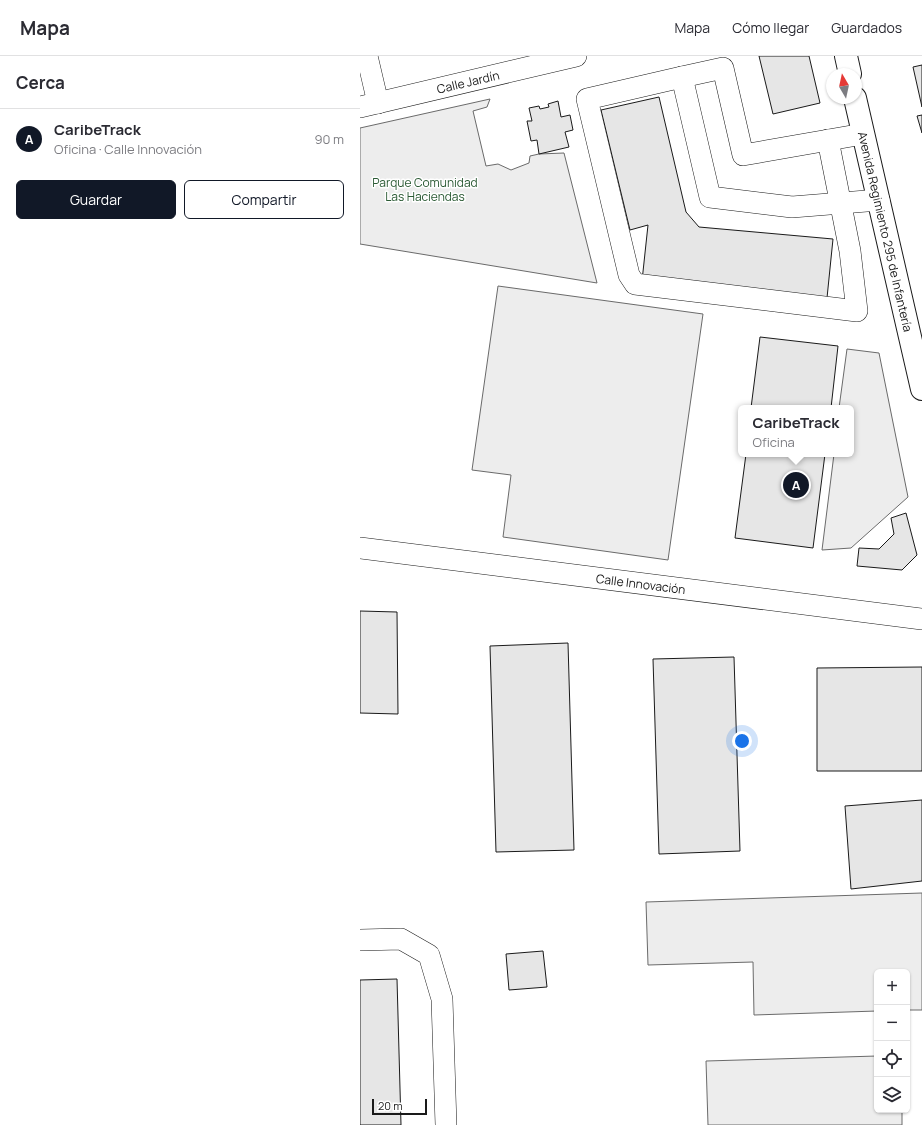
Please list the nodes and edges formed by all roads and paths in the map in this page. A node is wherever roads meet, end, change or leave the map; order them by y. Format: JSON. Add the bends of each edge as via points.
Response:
{"nodes":[{"id":1,"x":367,"y":56,"type":"edge"},
{"id":2,"x":576,"y":56,"type":"edge"},
{"id":3,"x":846,"y":56,"type":"edge"},
{"id":4,"x":548,"y":59,"type":"edge"},
{"id":5,"x":849,"y":68,"type":"edge"},
{"id":6,"x":682,"y":77,"type":"junction"},
{"id":7,"x":856,"y":104,"type":"edge"},
{"id":8,"x":369,"y":105,"type":"edge"},
{"id":9,"x":863,"y":134,"type":"junction"},
{"id":10,"x":828,"y":140,"type":"junction"},
{"id":11,"x":879,"y":200,"type":"junction"},
{"id":12,"x":841,"y":203,"type":"junction"},
{"id":13,"x":922,"y":389,"type":"edge"},
{"id":14,"x":360,"y":548,"type":"edge"},
{"id":15,"x":922,"y":619,"type":"edge"},
{"id":16,"x":360,"y":940,"type":"edge"},
{"id":17,"x":446,"y":1125,"type":"edge"}],
"edges":[{"from":1,"to":8,"type":"street"},
{"from":2,"to":4,"type":"street","name":"Calle Jardín"},
{"from":3,"to":5,"type":"main road"},
{"from":4,"to":8,"type":"street","name":"Calle Jardín"},
{"from":6,"to":10,"type":"street","via":[[723,68],[743,155]]},
{"from":6,"to":12,"type":"street","via":[[710,197],[792,207]]},
{"from":6,"to":12,"type":"street","via":[[587,99],[629,275],[635,284],[857,311]]},
{"from":7,"to":9,"type":"main road","name":"Avenida Regimiento 295 de Infantería"},
{"from":9,"to":10,"type":"street"},
{"from":9,"to":11,"type":"main road","name":"Avenida Regimiento 295 de Infantería"},
{"from":10,"to":12,"type":"street"},
{"from":11,"to":12,"type":"street"},
{"from":11,"to":13,"type":"main road","name":"Avenida Regimiento 295 de Infantería"},
{"from":14,"to":15,"type":"street","name":"Calle Innovación"},
{"from":16,"to":17,"type":"street","via":[[401,939],[429,955],[442,999]]}]}
